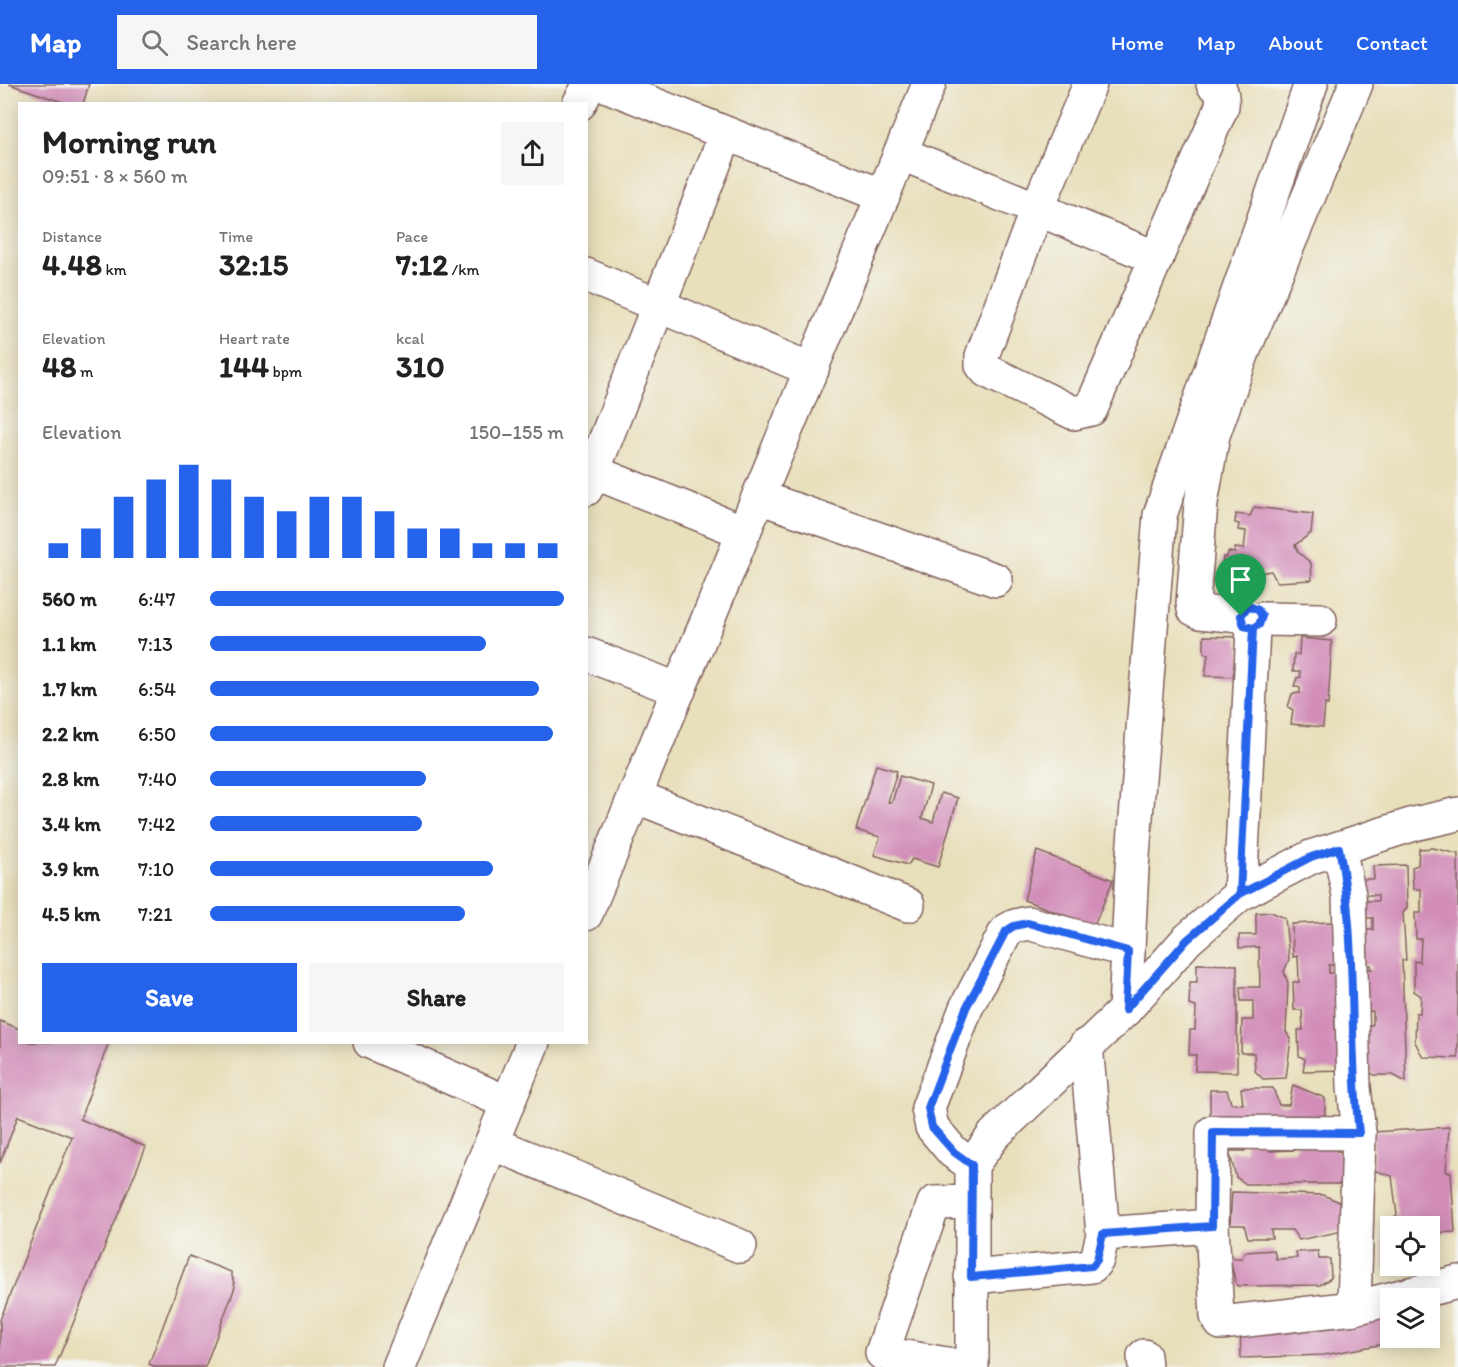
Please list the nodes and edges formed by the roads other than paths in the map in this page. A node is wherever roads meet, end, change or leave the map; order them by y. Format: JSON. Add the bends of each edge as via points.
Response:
{"nodes":[{"id":1,"x":590,"y":84,"type":"edge"},
{"id":2,"x":603,"y":84,"type":"edge"},
{"id":3,"x":929,"y":84,"type":"edge"},
{"id":4,"x":1090,"y":84,"type":"edge"},
{"id":5,"x":1213,"y":84,"type":"edge"},
{"id":6,"x":1311,"y":84,"type":"edge"},
{"id":7,"x":1356,"y":84,"type":"edge"},
{"id":8,"x":580,"y":102,"type":"edge"},
{"id":9,"x":726,"y":134,"type":"junction"},
{"id":10,"x":900,"y":153,"type":"junction"},
{"id":11,"x":883,"y":196,"type":"junction"},
{"id":12,"x":1037,"y":209,"type":"junction"},
{"id":13,"x":1156,"y":258,"type":"junction"},
{"id":14,"x":588,"y":276,"type":"edge"},
{"id":15,"x":657,"y":307,"type":"junction"},
{"id":16,"x":812,"y":370,"type":"junction"},
{"id":17,"x":589,"y":476,"type":"edge"},
{"id":18,"x":759,"y":496,"type":"junction"},
{"id":19,"x":744,"y":532,"type":"junction"},
{"id":20,"x":996,"y":580,"type":"dead end"},
{"id":21,"x":1320,"y":620,"type":"dead end"},
{"id":22,"x":1252,"y":621,"type":"junction"},
{"id":23,"x":588,"y":655,"type":"edge"},
{"id":24,"x":679,"y":690,"type":"junction"},
{"id":25,"x":635,"y":796,"type":"junction"},
{"id":26,"x":1458,"y":814,"type":"edge"},
{"id":27,"x":599,"y":846,"type":"edge"},
{"id":28,"x":1339,"y":848,"type":"junction"},
{"id":29,"x":1240,"y":894,"type":"junction"},
{"id":30,"x":588,"y":904,"type":"edge"},
{"id":31,"x":908,"y":905,"type":"dead end"},
{"id":32,"x":1128,"y":951,"type":"junction"},
{"id":33,"x":1125,"y":1010,"type":"junction"},
{"id":34,"x":375,"y":1044,"type":"edge"},
{"id":35,"x":532,"y":1044,"type":"edge"},
{"id":36,"x":1086,"y":1045,"type":"junction"},
{"id":37,"x":508,"y":1103,"type":"junction"},
{"id":38,"x":1359,"y":1133,"type":"junction"},
{"id":39,"x":492,"y":1143,"type":"junction"},
{"id":40,"x":972,"y":1165,"type":"junction"},
{"id":41,"x":972,"y":1202,"type":"junction"},
{"id":42,"x":1212,"y":1226,"type":"junction"},
{"id":43,"x":1103,"y":1234,"type":"junction"},
{"id":44,"x":740,"y":1245,"type":"dead end"},
{"id":45,"x":971,"y":1277,"type":"junction"},
{"id":46,"x":1458,"y":1282,"type":"edge"},
{"id":47,"x":1354,"y":1308,"type":"junction"},
{"id":48,"x":399,"y":1367,"type":"edge"},
{"id":49,"x":964,"y":1367,"type":"edge"},
{"id":50,"x":972,"y":1367,"type":"edge"}],
"edges":[{"from":1,"to":8,"type":"street"},
{"from":2,"to":9,"type":"street"},
{"from":3,"to":10,"type":"street"},
{"from":4,"to":12,"type":"street"},
{"from":5,"to":13,"type":"street","via":[[1223,95],[1222,106]]},
{"from":6,"to":32,"type":"street","via":[[1160,515]]},
{"from":7,"to":22,"type":"street","via":[[1243,352],[1213,435],[1201,503],[1194,609]]},
{"from":9,"to":11,"type":"street"},
{"from":9,"to":15,"type":"street"},
{"from":10,"to":11,"type":"street"},
{"from":10,"to":12,"type":"street"},
{"from":11,"to":16,"type":"street"},
{"from":12,"to":13,"type":"street"},
{"from":12,"to":13,"type":"street","via":[[982,365],[987,371],[1074,413],[1091,409]]},
{"from":14,"to":15,"type":"street"},
{"from":15,"to":16,"type":"street"},
{"from":15,"to":17,"type":"street"},
{"from":16,"to":18,"type":"street"},
{"from":17,"to":19,"type":"street"},
{"from":18,"to":19,"type":"street"},
{"from":18,"to":20,"type":"street"},
{"from":19,"to":24,"type":"street"},
{"from":21,"to":22,"type":"street"},
{"from":22,"to":29,"type":"street"},
{"from":23,"to":24,"type":"street"},
{"from":24,"to":25,"type":"street"},
{"from":25,"to":27,"type":"street"},
{"from":25,"to":31,"type":"street"},
{"from":26,"to":28,"type":"street"},
{"from":27,"to":30,"type":"street"},
{"from":28,"to":29,"type":"street","via":[[1311,857]]},
{"from":28,"to":38,"type":"street","via":[[1349,895],[1354,1087]]},
{"from":29,"to":33,"type":"street","via":[[1187,940]]},
{"from":32,"to":33,"type":"street"},
{"from":32,"to":40,"type":"street","via":[[1028,923],[1006,931],[966,1008],[928,1108],[932,1127]]},
{"from":33,"to":36,"type":"street"},
{"from":34,"to":37,"type":"street"},
{"from":35,"to":37,"type":"street"},
{"from":36,"to":40,"type":"street","via":[[994,1135]]},
{"from":36,"to":43,"type":"street"},
{"from":37,"to":39,"type":"street"},
{"from":38,"to":42,"type":"street","via":[[1213,1132]]},
{"from":38,"to":47,"type":"street"},
{"from":39,"to":44,"type":"street"},
{"from":39,"to":48,"type":"street"},
{"from":40,"to":41,"type":"street"},
{"from":41,"to":45,"type":"street"},
{"from":41,"to":49,"type":"street","via":[[934,1203],[882,1353]]},
{"from":42,"to":43,"type":"street"},
{"from":42,"to":47,"type":"street","via":[[1217,1316],[1221,1323]]},
{"from":43,"to":45,"type":"street","via":[[1092,1266]]},
{"from":45,"to":50,"type":"street"},
{"from":46,"to":47,"type":"street"}]}
